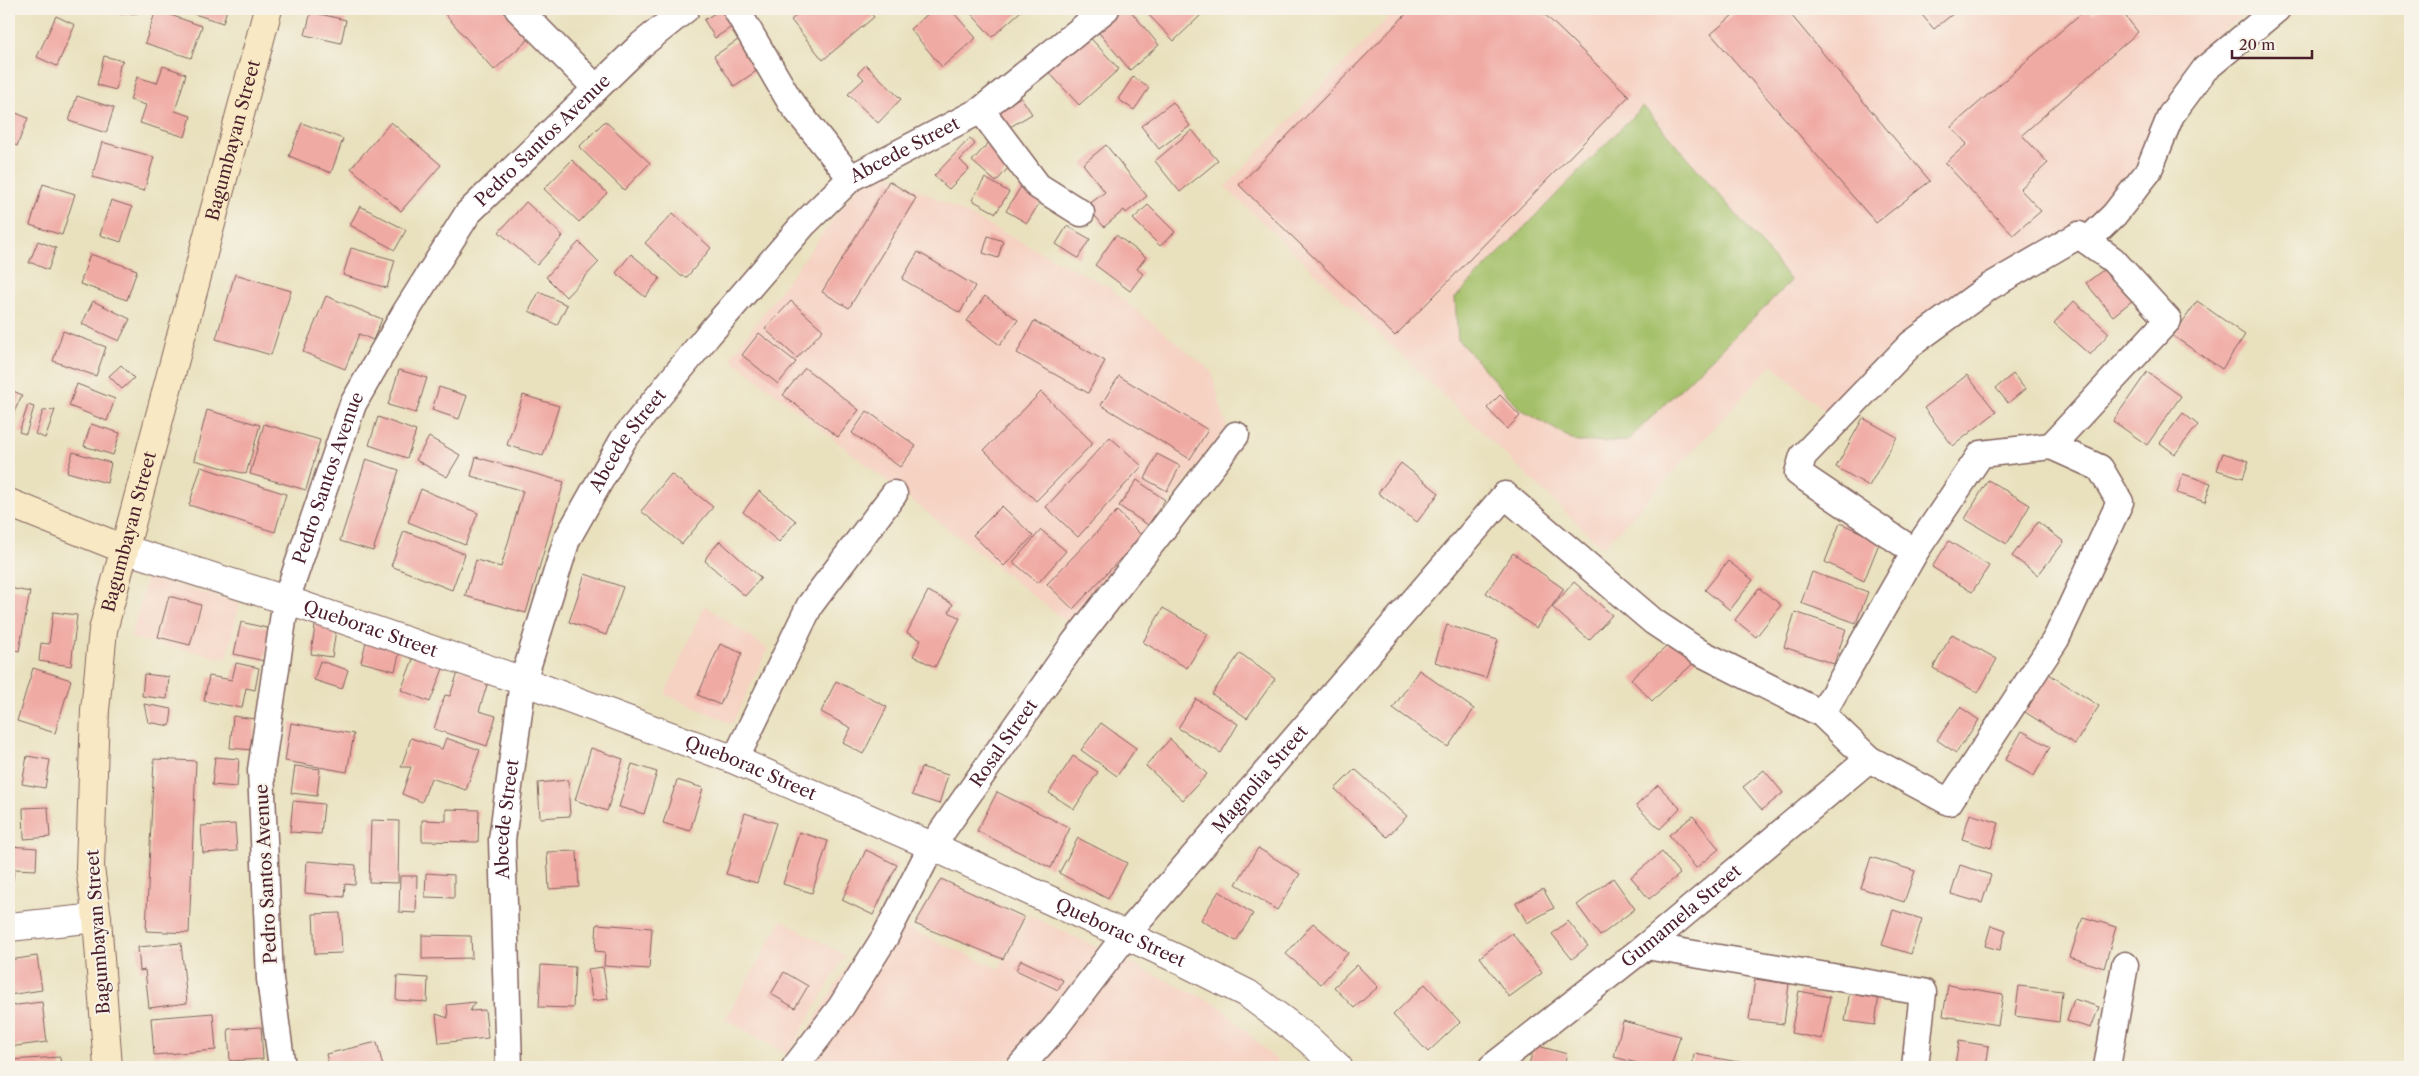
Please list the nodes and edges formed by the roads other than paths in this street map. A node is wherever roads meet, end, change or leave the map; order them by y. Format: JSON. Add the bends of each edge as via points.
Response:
{"nodes":[{"id":1,"x":268,"y":9,"type":"edge"},
{"id":2,"x":518,"y":9,"type":"edge"},
{"id":3,"x":686,"y":9,"type":"edge"},
{"id":4,"x":736,"y":9,"type":"edge"},
{"id":5,"x":1106,"y":9,"type":"edge"},
{"id":6,"x":2277,"y":9,"type":"edge"},
{"id":7,"x":596,"y":88,"type":"junction"},
{"id":8,"x":982,"y":110,"type":"junction"},
{"id":9,"x":851,"y":178,"type":"junction"},
{"id":10,"x":1081,"y":213,"type":"dead end"},
{"id":11,"x":2087,"y":241,"type":"junction"},
{"id":12,"x":1236,"y":435,"type":"dead end"},
{"id":13,"x":2051,"y":446,"type":"junction"},
{"id":14,"x":894,"y":494,"type":"dead end"},
{"id":15,"x":9,"y":503,"type":"edge"},
{"id":16,"x":124,"y":549,"type":"junction"},
{"id":17,"x":1915,"y":552,"type":"junction"},
{"id":18,"x":286,"y":600,"type":"junction"},
{"id":19,"x":523,"y":681,"type":"junction"},
{"id":20,"x":1822,"y":714,"type":"junction"},
{"id":21,"x":1869,"y":759,"type":"junction"},
{"id":22,"x":736,"y":760,"type":"junction"},
{"id":23,"x":932,"y":846,"type":"junction"},
{"id":24,"x":97,"y":918,"type":"junction"},
{"id":25,"x":9,"y":927,"type":"edge"},
{"id":26,"x":1126,"y":935,"type":"junction"},
{"id":27,"x":1646,"y":946,"type":"junction"},
{"id":28,"x":2125,"y":965,"type":"dead end"},
{"id":29,"x":108,"y":1067,"type":"edge"},
{"id":30,"x":282,"y":1067,"type":"edge"},
{"id":31,"x":509,"y":1067,"type":"edge"},
{"id":32,"x":795,"y":1067,"type":"edge"},
{"id":33,"x":1020,"y":1067,"type":"edge"},
{"id":34,"x":1338,"y":1067,"type":"edge"},
{"id":35,"x":1492,"y":1067,"type":"edge"},
{"id":36,"x":1915,"y":1067,"type":"edge"},
{"id":37,"x":2107,"y":1067,"type":"edge"}],
"edges":[{"from":1,"to":16,"type":"main road","name":"Bagumbayan Street"},
{"from":2,"to":7,"type":"street"},
{"from":3,"to":7,"type":"street","name":"Pedro Santos Avenue","via":[[641,45]]},
{"from":4,"to":9,"type":"street","via":[[791,103]]},
{"from":5,"to":8,"type":"street","name":"Abcede Street"},
{"from":6,"to":11,"type":"street","via":[[2205,69],[2171,115],[2148,172],[2114,215]]},
{"from":7,"to":18,"type":"street","name":"Pedro Santos Avenue","via":[[468,213],[405,313],[353,404]]},
{"from":8,"to":9,"type":"street","name":"Abcede Street"},
{"from":8,"to":10,"type":"street","via":[[1038,186]]},
{"from":9,"to":19,"type":"street","name":"Abcede Street","via":[[790,240],[623,440],[567,539]]},
{"from":11,"to":13,"type":"street","via":[[2113,260],[2168,320]]},
{"from":11,"to":17,"type":"street","via":[[2079,236],[2040,256],[1989,287],[1911,344],[1803,456],[1798,472]]},
{"from":12,"to":23,"type":"street","name":"Rosal Street","via":[[1074,643]]},
{"from":13,"to":17,"type":"street","via":[[1981,454]]},
{"from":13,"to":21,"type":"street","via":[[2100,468],[2120,502],[2056,639],[1949,802]]},
{"from":14,"to":22,"type":"street","via":[[810,605]]},
{"from":15,"to":16,"type":"main road"},
{"from":16,"to":18,"type":"street","name":"Queborac Street"},
{"from":16,"to":24,"type":"main road","name":"Bagumbayan Street","via":[[103,630],[94,710],[90,868]]},
{"from":17,"to":20,"type":"street"},
{"from":18,"to":19,"type":"street","name":"Queborac Street"},
{"from":18,"to":30,"type":"street","name":"Pedro Santos Avenue","via":[[261,770],[270,979]]},
{"from":19,"to":22,"type":"street","name":"Queborac Street"},
{"from":19,"to":31,"type":"street","name":"Abcede Street","via":[[502,840]]},
{"from":20,"to":21,"type":"street"},
{"from":20,"to":26,"type":"street","name":"Magnolia Street","via":[[1699,652],[1654,622],[1505,495]]},
{"from":21,"to":27,"type":"street","name":"Gumamela Street"},
{"from":22,"to":23,"type":"street","name":"Queborac Street"},
{"from":23,"to":26,"type":"street","name":"Queborac Street"},
{"from":23,"to":32,"type":"street","name":"Rosal Street","via":[[885,937],[841,1007]]},
{"from":24,"to":25,"type":"street"},
{"from":24,"to":29,"type":"main road","name":"Bagumbayan Street"},
{"from":26,"to":33,"type":"street","name":"Magnolia Street","via":[[1055,1028]]},
{"from":26,"to":34,"type":"street","name":"Queborac Street","via":[[1248,994],[1308,1039]]},
{"from":27,"to":35,"type":"street","name":"Gumamela Street"},
{"from":27,"to":36,"type":"street","via":[[1923,992]]},
{"from":28,"to":37,"type":"street"}]}
